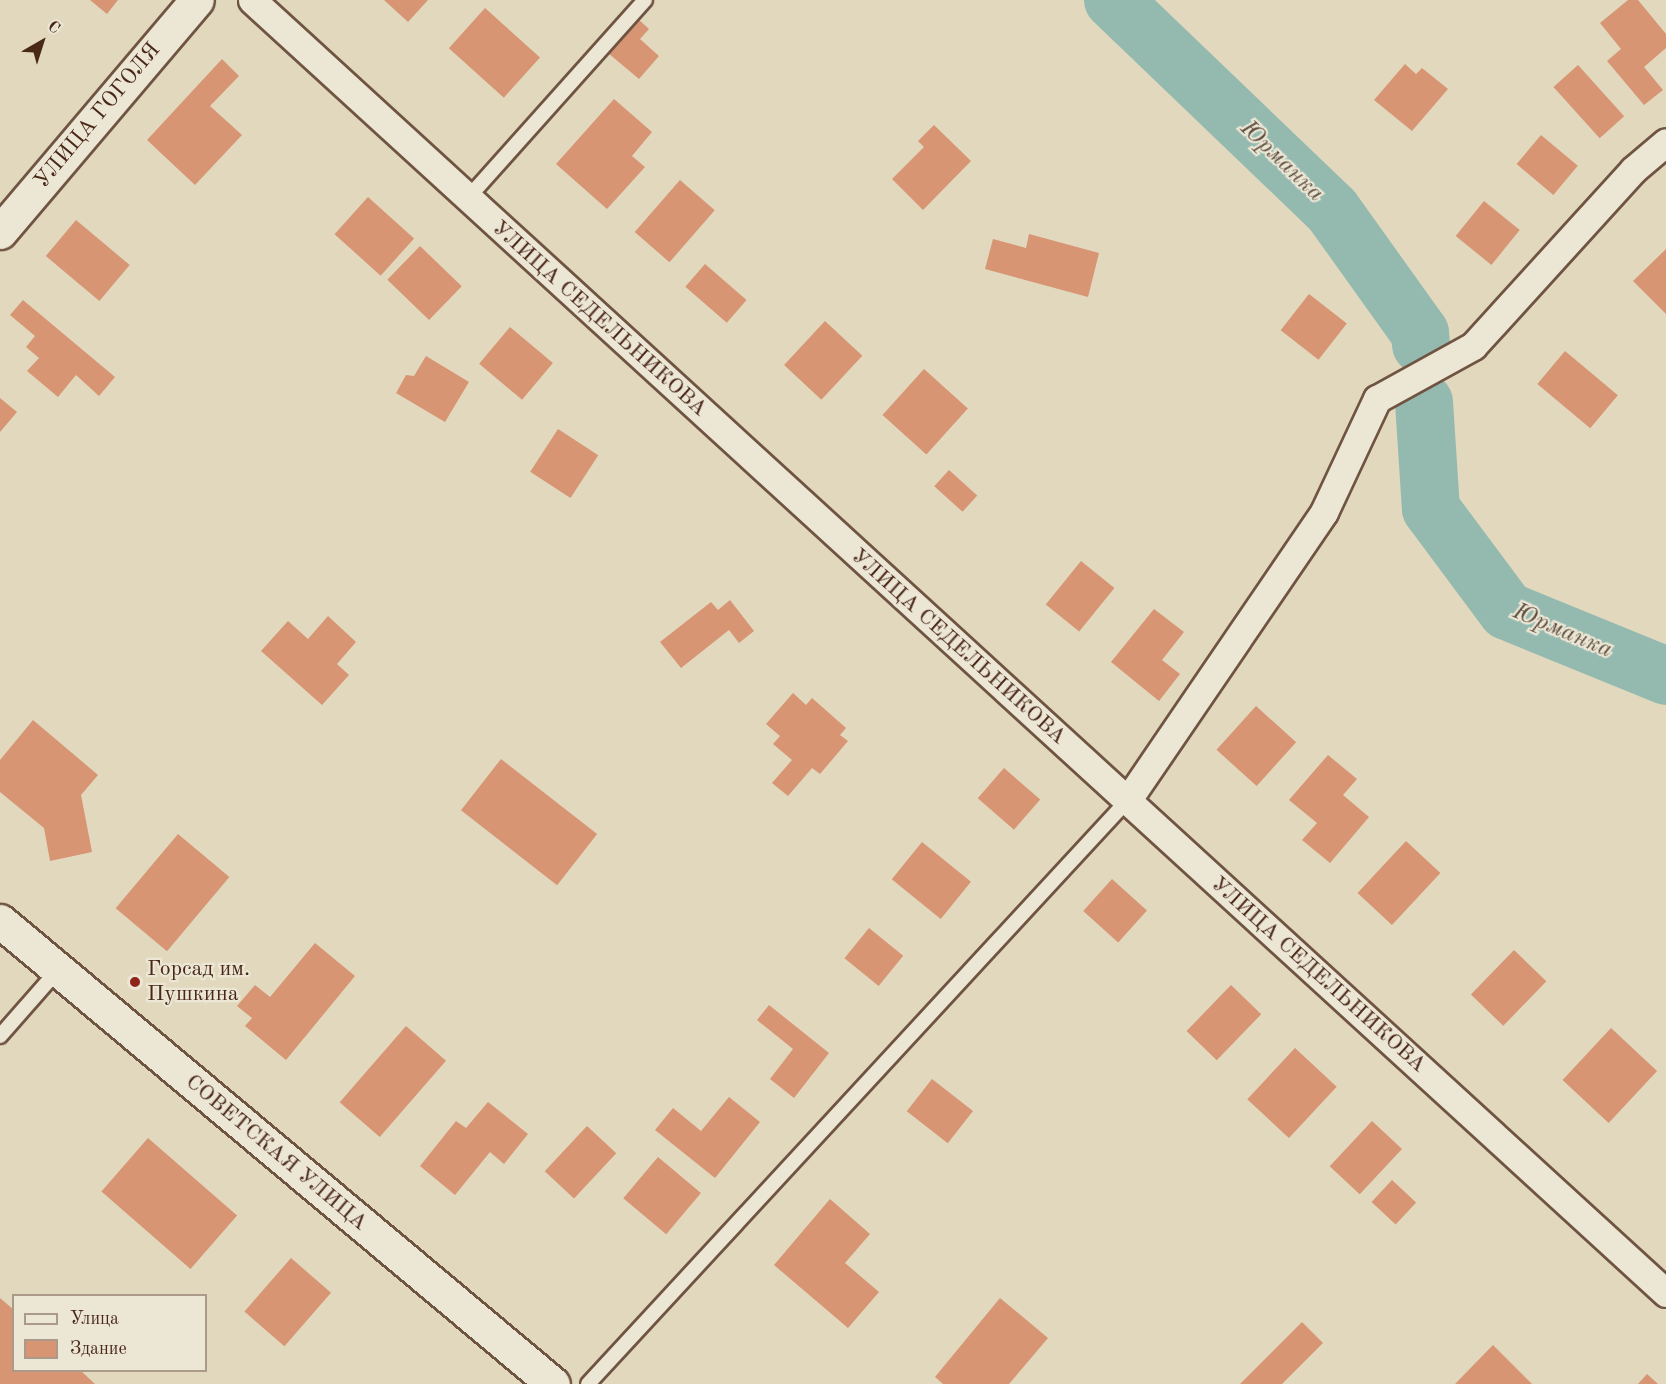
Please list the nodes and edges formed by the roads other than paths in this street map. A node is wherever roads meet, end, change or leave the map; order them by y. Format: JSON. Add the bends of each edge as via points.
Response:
{"nodes":[{"id":1,"x":196,"y":0,"type":"edge"},
{"id":2,"x":252,"y":0,"type":"edge"},
{"id":3,"x":645,"y":0,"type":"edge"},
{"id":4,"x":1666,"y":142,"type":"edge"},
{"id":5,"x":467,"y":199,"type":"junction"},
{"id":6,"x":0,"y":232,"type":"edge"},
{"id":7,"x":1127,"y":801,"type":"junction"},
{"id":8,"x":0,"y":921,"type":"edge"},
{"id":9,"x":58,"y":970,"type":"junction"},
{"id":10,"x":0,"y":1036,"type":"edge"},
{"id":11,"x":1666,"y":1293,"type":"edge"},
{"id":12,"x":553,"y":1384,"type":"edge"},
{"id":13,"x":588,"y":1384,"type":"edge"}],
"edges":[{"from":1,"to":6,"type":"main road","name":"УЛИЦА ГОГОЛЯ"},
{"from":2,"to":5,"type":"street","name":"УЛИЦА СЕДЕЛЬНИКОВА"},
{"from":3,"to":5,"type":"lane"},
{"from":4,"to":7,"type":"street","via":[[1633,170],[1473,346],[1377,399],[1324,512]]},
{"from":5,"to":7,"type":"street","name":"УЛИЦА СЕДЕЛЬНИКОВА"},
{"from":7,"to":11,"type":"street","name":"УЛИЦА СЕДЕЛЬНИКОВА"},
{"from":7,"to":13,"type":"lane"},
{"from":8,"to":9,"type":"main road","name":"СОВЕТСКАЯ УЛИЦА"},
{"from":9,"to":10,"type":"lane"},
{"from":9,"to":12,"type":"main road","name":"СОВЕТСКАЯ УЛИЦА"}]}
